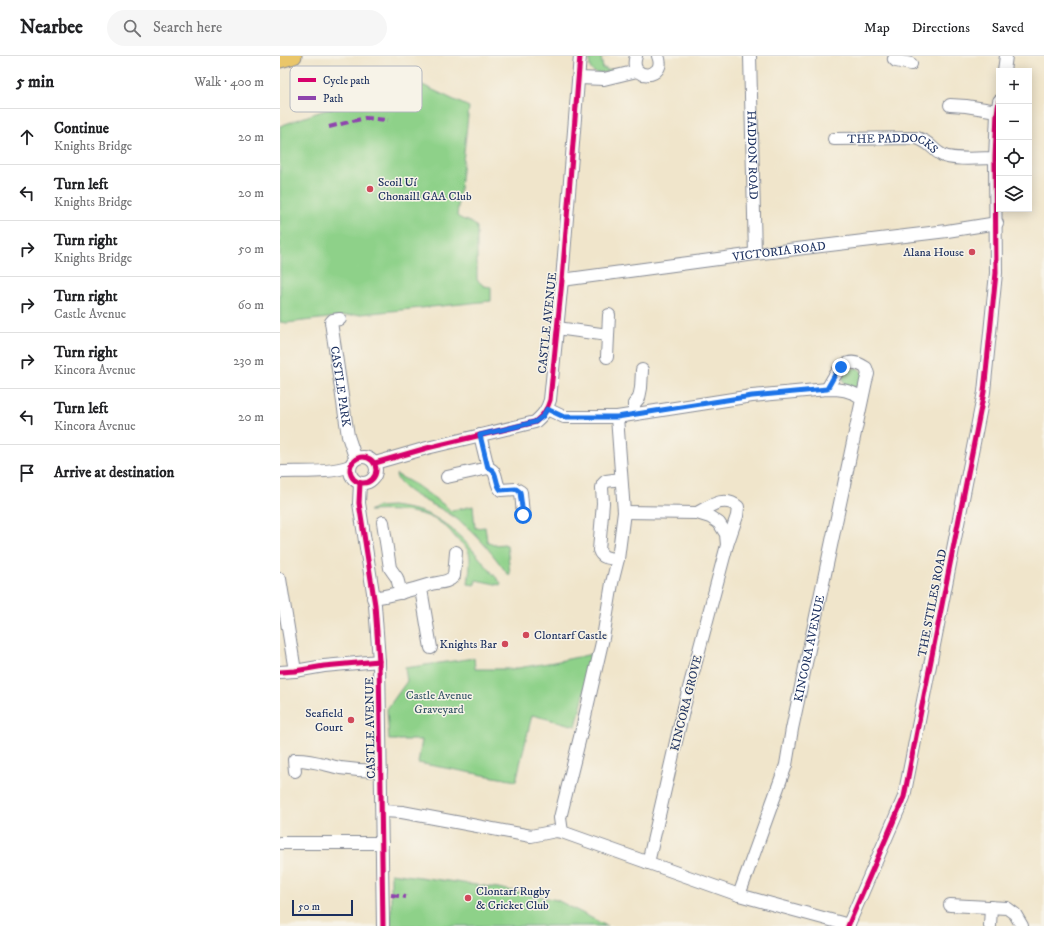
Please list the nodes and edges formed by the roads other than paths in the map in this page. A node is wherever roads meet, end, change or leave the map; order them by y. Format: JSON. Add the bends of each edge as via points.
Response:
{"nodes":[{"id":1,"x":294,"y":56,"type":"edge"},
{"id":2,"x":580,"y":56,"type":"edge"},
{"id":3,"x":636,"y":56,"type":"edge"},
{"id":4,"x":658,"y":56,"type":"edge"},
{"id":5,"x":750,"y":56,"type":"edge"},
{"id":6,"x":896,"y":56,"type":"edge"},
{"id":7,"x":1006,"y":56,"type":"edge"},
{"id":8,"x":280,"y":60,"type":"edge"},
{"id":9,"x":911,"y":64,"type":"dead end"},
{"id":10,"x":1004,"y":68,"type":"edge"},
{"id":11,"x":637,"y":71,"type":"junction"},
{"id":12,"x":579,"y":78,"type":"junction"},
{"id":13,"x":950,"y":105,"type":"dead end"},
{"id":14,"x":996,"y":106,"type":"edge"},
{"id":15,"x":834,"y":139,"type":"dead end"},
{"id":16,"x":996,"y":140,"type":"edge"},
{"id":17,"x":995,"y":158,"type":"junction"},
{"id":18,"x":997,"y":223,"type":"junction"},
{"id":19,"x":755,"y":254,"type":"junction"},
{"id":20,"x":562,"y":280,"type":"junction"},
{"id":21,"x":609,"y":315,"type":"dead end"},
{"id":22,"x":340,"y":319,"type":"dead end"},
{"id":23,"x":557,"y":328,"type":"junction"},
{"id":24,"x":608,"y":335,"type":"junction"},
{"id":25,"x":607,"y":357,"type":"dead end"},
{"id":26,"x":642,"y":370,"type":"dead end"},
{"id":27,"x":827,"y":389,"type":"junction"},
{"id":28,"x":862,"y":398,"type":"junction"},
{"id":29,"x":547,"y":409,"type":"junction"},
{"id":30,"x":634,"y":414,"type":"junction"},
{"id":31,"x":617,"y":417,"type":"junction"},
{"id":32,"x":480,"y":435,"type":"junction"},
{"id":33,"x":354,"y":462,"type":"junction"},
{"id":34,"x":375,"y":463,"type":"junction"},
{"id":35,"x":488,"y":468,"type":"junction"},
{"id":36,"x":280,"y":472,"type":"edge"},
{"id":37,"x":447,"y":477,"type":"dead end"},
{"id":38,"x":621,"y":479,"type":"junction"},
{"id":39,"x":360,"y":483,"type":"junction"},
{"id":40,"x":624,"y":512,"type":"junction"},
{"id":41,"x":697,"y":513,"type":"junction"},
{"id":42,"x":523,"y":515,"type":"dead end"},
{"id":43,"x":383,"y":522,"type":"dead end"},
{"id":44,"x":727,"y":544,"type":"junction"},
{"id":45,"x":456,"y":552,"type":"dead end"},
{"id":46,"x":618,"y":559,"type":"junction"},
{"id":47,"x":280,"y":579,"type":"edge"},
{"id":48,"x":420,"y":589,"type":"junction"},
{"id":49,"x":401,"y":593,"type":"junction"},
{"id":50,"x":373,"y":598,"type":"junction"},
{"id":51,"x":431,"y":648,"type":"dead end"},
{"id":52,"x":379,"y":661,"type":"junction"},
{"id":53,"x":295,"y":671,"type":"junction"},
{"id":54,"x":280,"y":672,"type":"edge"},
{"id":55,"x":295,"y":771,"type":"dead end"},
{"id":56,"x":381,"y":771,"type":"junction"},
{"id":57,"x":382,"y":811,"type":"junction"},
{"id":58,"x":562,"y":832,"type":"junction"},
{"id":59,"x":280,"y":843,"type":"edge"},
{"id":60,"x":382,"y":843,"type":"junction"},
{"id":61,"x":648,"y":862,"type":"junction"},
{"id":62,"x":739,"y":895,"type":"junction"},
{"id":63,"x":950,"y":905,"type":"dead end"},
{"id":64,"x":991,"y":907,"type":"junction"},
{"id":65,"x":849,"y":925,"type":"edge"},
{"id":66,"x":384,"y":926,"type":"edge"},
{"id":67,"x":990,"y":926,"type":"edge"},
{"id":68,"x":1022,"y":926,"type":"edge"}],
"edges":[{"from":1,"to":8,"type":"main road"},
{"from":2,"to":12,"type":"street","name":"CASTLE AVENUE"},
{"from":3,"to":11,"type":"street","via":[[634,61]]},
{"from":4,"to":11,"type":"street","via":[[660,63],[656,72],[646,75]]},
{"from":5,"to":19,"type":"street","name":"HADDON ROAD"},
{"from":6,"to":9,"type":"street","via":[[896,61]]},
{"from":7,"to":10,"type":"street"},
{"from":11,"to":12,"type":"street","via":[[604,80]]},
{"from":12,"to":20,"type":"street","name":"CASTLE AVENUE"},
{"from":13,"to":14,"type":"street"},
{"from":15,"to":17,"type":"street","name":"THE PADDOCKS","via":[[917,138],[926,141],[940,154],[948,157]]},
{"from":16,"to":17,"type":"street","name":"THE STILES ROAD"},
{"from":17,"to":18,"type":"street","name":"THE STILES ROAD"},
{"from":18,"to":19,"type":"street","name":"VICTORIA ROAD"},
{"from":18,"to":65,"type":"street","name":"THE STILES ROAD","via":[[996,273],[984,392],[904,797]]},
{"from":19,"to":20,"type":"street","name":"VICTORIA ROAD"},
{"from":20,"to":23,"type":"street","name":"CASTLE AVENUE"},
{"from":21,"to":24,"type":"street"},
{"from":22,"to":33,"type":"street","name":"CASTLE PARK","via":[[331,322]]},
{"from":23,"to":24,"type":"street"},
{"from":23,"to":29,"type":"street","name":"CASTLE AVENUE"},
{"from":24,"to":25,"type":"street"},
{"from":26,"to":30,"type":"street","via":[[641,388],[639,398],[634,404]]},
{"from":27,"to":28,"type":"street","via":[[849,390]]},
{"from":27,"to":28,"type":"street","name":"KINCORA AVENUE","via":[[841,367],[858,364],[866,368],[868,374]]},
{"from":27,"to":30,"type":"street","via":[[752,396]]},
{"from":28,"to":62,"type":"street","name":"KINCORA AVENUE","via":[[786,764]]},
{"from":29,"to":31,"type":"street","via":[[564,417]]},
{"from":29,"to":32,"type":"street","via":[[535,422]]},
{"from":30,"to":31,"type":"street"},
{"from":31,"to":38,"type":"street"},
{"from":32,"to":34,"type":"street"},
{"from":32,"to":35,"type":"street"},
{"from":33,"to":34,"type":"street","via":[[368,457]]},
{"from":33,"to":36,"type":"street","via":[[343,469]]},
{"from":33,"to":39,"type":"street","via":[[350,473]]},
{"from":34,"to":39,"type":"street","via":[[377,471],[373,479]]},
{"from":35,"to":37,"type":"street"},
{"from":35,"to":42,"type":"street","via":[[495,472],[501,490],[516,489],[520,492]]},
{"from":38,"to":40,"type":"street"},
{"from":38,"to":46,"type":"street","via":[[606,481],[603,484],[599,550],[603,557]]},
{"from":39,"to":50,"type":"street","name":"CASTLE AVENUE","via":[[359,503]]},
{"from":40,"to":41,"type":"street","name":"KINCORA GROVE"},
{"from":40,"to":46,"type":"street"},
{"from":41,"to":44,"type":"street","name":"KINCORA GROVE","via":[[719,523],[726,534]]},
{"from":41,"to":44,"type":"street","name":"KINCORA GROVE","via":[[724,501],[732,502],[738,507],[738,516]]},
{"from":43,"to":49,"type":"street","via":[[390,568],[398,578]]},
{"from":44,"to":61,"type":"street","name":"KINCORA GROVE","via":[[684,707]]},
{"from":45,"to":48,"type":"street","via":[[452,579]]},
{"from":46,"to":58,"type":"street","via":[[603,638],[560,818]]},
{"from":47,"to":53,"type":"street"},
{"from":48,"to":49,"type":"street"},
{"from":48,"to":51,"type":"street"},
{"from":49,"to":50,"type":"street"},
{"from":50,"to":52,"type":"street","name":"CASTLE AVENUE"},
{"from":52,"to":53,"type":"street"},
{"from":52,"to":56,"type":"street","name":"CASTLE AVENUE"},
{"from":53,"to":54,"type":"street"},
{"from":55,"to":56,"type":"street","via":[[294,760],[369,772]]},
{"from":56,"to":57,"type":"street","name":"CASTLE AVENUE"},
{"from":57,"to":58,"type":"street","via":[[402,812],[531,836]]},
{"from":57,"to":60,"type":"street","name":"CASTLE AVENUE"},
{"from":58,"to":61,"type":"street"},
{"from":59,"to":60,"type":"street"},
{"from":60,"to":66,"type":"street","name":"CASTLE AVENUE"},
{"from":61,"to":62,"type":"street"},
{"from":62,"to":65,"type":"street"},
{"from":63,"to":64,"type":"street"},
{"from":64,"to":67,"type":"street"},
{"from":64,"to":68,"type":"street","via":[[1007,908],[1015,914]]}]}
